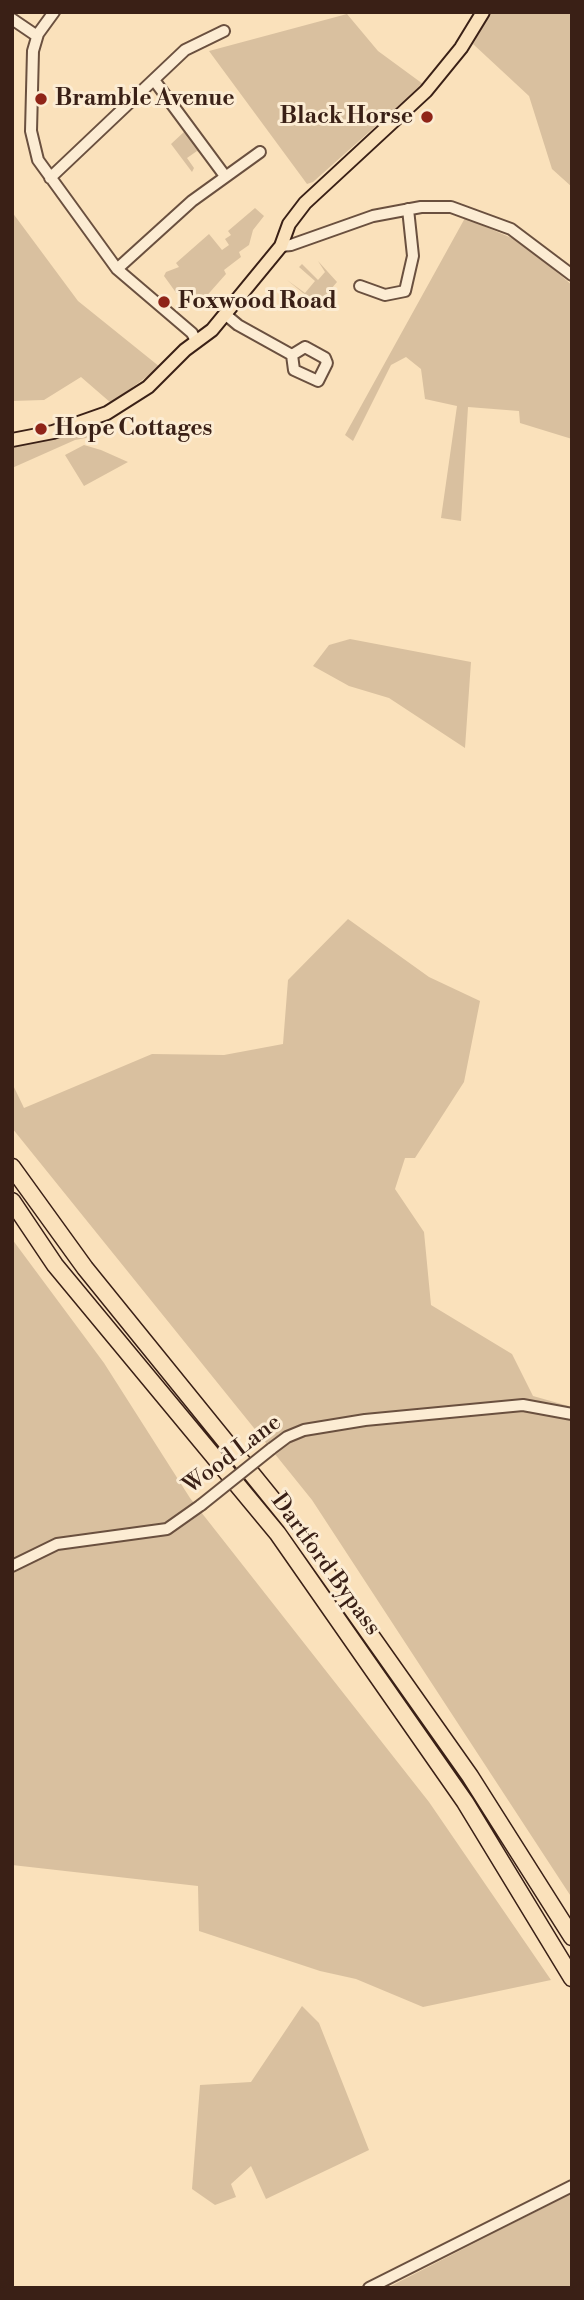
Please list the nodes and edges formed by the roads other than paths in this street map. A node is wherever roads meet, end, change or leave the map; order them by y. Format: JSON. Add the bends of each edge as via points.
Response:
{"nodes":[{"id":1,"x":54,"y":12,"type":"edge"},
{"id":2,"x":483,"y":12,"type":"edge"},
{"id":3,"x":12,"y":19,"type":"edge"},
{"id":4,"x":224,"y":31,"type":"dead end"},
{"id":5,"x":37,"y":36,"type":"junction"},
{"id":6,"x":154,"y":80,"type":"junction"},
{"id":7,"x":260,"y":152,"type":"dead end"},
{"id":8,"x":225,"y":176,"type":"junction"},
{"id":9,"x":50,"y":178,"type":"junction"},
{"id":10,"x":408,"y":209,"type":"junction"},
{"id":11,"x":281,"y":246,"type":"junction"},
{"id":12,"x":117,"y":269,"type":"junction"},
{"id":13,"x":572,"y":275,"type":"edge"},
{"id":14,"x":360,"y":286,"type":"dead end"},
{"id":15,"x":226,"y":315,"type":"junction"},
{"id":16,"x":196,"y":341,"type":"junction"},
{"id":17,"x":292,"y":355,"type":"dead end"},
{"id":18,"x":12,"y":440,"type":"edge"},
{"id":19,"x":12,"y":1152,"type":"edge"},
{"id":20,"x":12,"y":1167,"type":"edge"},
{"id":21,"x":25,"y":1186,"type":"junction"},
{"id":22,"x":12,"y":1201,"type":"edge"},
{"id":23,"x":12,"y":1212,"type":"edge"},
{"id":24,"x":55,"y":1265,"type":"junction"},
{"id":25,"x":572,"y":1414,"type":"edge"},
{"id":26,"x":12,"y":1566,"type":"edge"},
{"id":27,"x":572,"y":1937,"type":"edge"},
{"id":28,"x":572,"y":1978,"type":"edge"},
{"id":29,"x":572,"y":2186,"type":"edge"},
{"id":30,"x":369,"y":2288,"type":"edge"}],
"edges":[{"from":1,"to":5,"type":"street"},
{"from":2,"to":11,"type":"main road","via":[[461,48],[414,103],[313,194],[289,224]]},
{"from":3,"to":5,"type":"street"},
{"from":4,"to":6,"type":"street","via":[[185,50]]},
{"from":5,"to":9,"type":"street","via":[[31,131],[34,151]]},
{"from":6,"to":8,"type":"street"},
{"from":6,"to":9,"type":"street"},
{"from":7,"to":8,"type":"street"},
{"from":8,"to":12,"type":"street"},
{"from":9,"to":12,"type":"street"},
{"from":10,"to":11,"type":"street","via":[[360,219]]},
{"from":10,"to":13,"type":"street","via":[[451,206],[486,218],[534,244]]},
{"from":10,"to":14,"type":"street","via":[[414,251],[405,291],[387,295]]},
{"from":11,"to":15,"type":"main road"},
{"from":12,"to":16,"type":"street"},
{"from":15,"to":16,"type":"main road"},
{"from":15,"to":17,"type":"street"},
{"from":16,"to":18,"type":"main road","via":[[148,387],[107,413],[54,432]]},
{"from":19,"to":21,"type":"highway"},
{"from":20,"to":21,"type":"highway","name":"Dartford Bypass"},
{"from":21,"to":27,"type":"highway","name":"Dartford Bypass","via":[[85,1268],[290,1521],[470,1776]]},
{"from":22,"to":24,"type":"highway","name":"Dartford Bypass"},
{"from":23,"to":24,"type":"highway"},
{"from":24,"to":28,"type":"highway","name":"Dartford Bypass","via":[[278,1534],[466,1802]]},
{"from":25,"to":26,"type":"street","name":"Wood Lane","bridge":true,"via":[[523,1405],[309,1428],[290,1435],[170,1528],[57,1544]]},
{"from":29,"to":30,"type":"street"}]}
